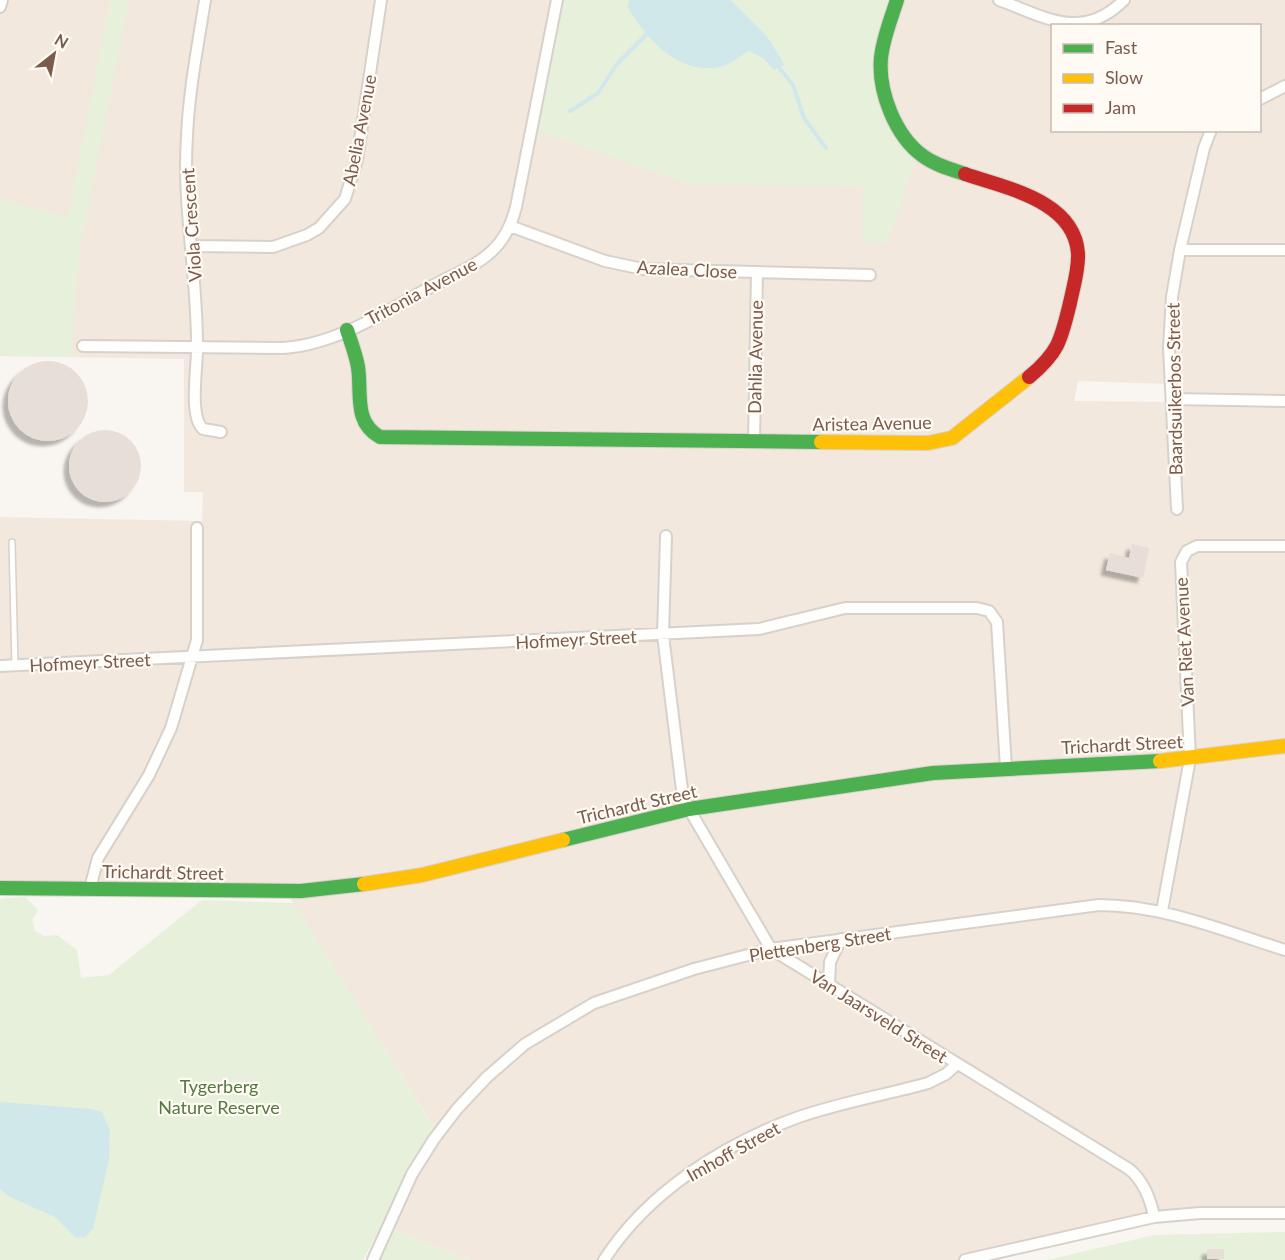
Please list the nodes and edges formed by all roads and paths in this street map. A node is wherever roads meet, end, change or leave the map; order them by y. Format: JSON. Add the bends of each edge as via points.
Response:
{"nodes":[{"id":1,"x":2,"y":0,"type":"edge"},
{"id":2,"x":205,"y":0,"type":"edge"},
{"id":3,"x":381,"y":0,"type":"edge"},
{"id":4,"x":557,"y":0,"type":"edge"},
{"id":5,"x":897,"y":0,"type":"edge"},
{"id":6,"x":999,"y":0,"type":"edge"},
{"id":7,"x":1124,"y":0,"type":"edge"},
{"id":8,"x":0,"y":7,"type":"edge"},
{"id":9,"x":1075,"y":24,"type":"edge"},
{"id":10,"x":1084,"y":24,"type":"edge"},
{"id":11,"x":1285,"y":86,"type":"edge"},
{"id":12,"x":1261,"y":98,"type":"edge"},
{"id":13,"x":1210,"y":132,"type":"edge"},
{"id":14,"x":510,"y":226,"type":"junction"},
{"id":15,"x":193,"y":246,"type":"junction"},
{"id":16,"x":1179,"y":250,"type":"junction"},
{"id":17,"x":1285,"y":250,"type":"edge"},
{"id":18,"x":756,"y":272,"type":"junction"},
{"id":19,"x":870,"y":275,"type":"dead end"},
{"id":20,"x":347,"y":330,"type":"junction"},
{"id":21,"x":83,"y":346,"type":"dead end"},
{"id":22,"x":197,"y":347,"type":"junction"},
{"id":23,"x":1172,"y":399,"type":"junction"},
{"id":24,"x":1285,"y":401,"type":"edge"},
{"id":25,"x":221,"y":432,"type":"dead end"},
{"id":26,"x":754,"y":441,"type":"junction"},
{"id":27,"x":1177,"y":509,"type":"dead end"},
{"id":28,"x":197,"y":528,"type":"dead end"},
{"id":29,"x":666,"y":536,"type":"dead end"},
{"id":30,"x":12,"y":542,"type":"dead end"},
{"id":31,"x":1285,"y":546,"type":"edge"},
{"id":32,"x":663,"y":634,"type":"junction"},
{"id":33,"x":193,"y":657,"type":"junction"},
{"id":34,"x":0,"y":666,"type":"edge"},
{"id":35,"x":15,"y":666,"type":"junction"},
{"id":36,"x":1285,"y":746,"type":"edge"},
{"id":37,"x":1190,"y":759,"type":"junction"},
{"id":38,"x":1006,"y":768,"type":"junction"},
{"id":39,"x":689,"y":809,"type":"junction"},
{"id":40,"x":0,"y":888,"type":"edge"},
{"id":41,"x":90,"y":888,"type":"junction"},
{"id":42,"x":1162,"y":911,"type":"junction"},
{"id":43,"x":841,"y":939,"type":"junction"},
{"id":44,"x":771,"y":949,"type":"junction"},
{"id":45,"x":1285,"y":950,"type":"edge"},
{"id":46,"x":829,"y":984,"type":"junction"},
{"id":47,"x":957,"y":1064,"type":"junction"},
{"id":48,"x":1285,"y":1213,"type":"edge"},
{"id":49,"x":1154,"y":1217,"type":"junction"},
{"id":50,"x":373,"y":1260,"type":"edge"},
{"id":51,"x":604,"y":1260,"type":"edge"},
{"id":52,"x":965,"y":1260,"type":"edge"}],
"edges":[{"from":1,"to":8,"type":"street"},
{"from":2,"to":15,"type":"street","name":"Viola Crescent","via":[[187,135]]},
{"from":3,"to":15,"type":"street","name":"Abelia Avenue","via":[[357,160],[345,199],[319,228],[273,247]]},
{"from":4,"to":14,"type":"street","name":"Tritonia Avenue"},
{"from":5,"to":26,"type":"street","name":"Aristea Avenue","via":[[881,57],[880,84],[901,132],[912,147],[959,174],[1042,202],[1059,212],[1072,231],[1079,252],[1060,343],[1047,362],[952,438],[928,443]]},
{"from":6,"to":9,"type":"street"},
{"from":7,"to":10,"type":"street"},
{"from":11,"to":12,"type":"street"},
{"from":13,"to":16,"type":"street","name":"Baardsuikerbos Street"},
{"from":14,"to":18,"type":"street","name":"Azalea Close","via":[[605,261],[643,269]]},
{"from":14,"to":20,"type":"street","name":"Tritonia Avenue","via":[[494,249],[478,262]]},
{"from":15,"to":22,"type":"street","name":"Viola Crescent"},
{"from":16,"to":17,"type":"street"},
{"from":16,"to":23,"type":"street","name":"Baardsuikerbos Street","via":[[1170,322]]},
{"from":18,"to":19,"type":"street","name":"Azalea Close"},
{"from":18,"to":26,"type":"street","name":"Dahlia Avenue"},
{"from":20,"to":22,"type":"street","name":"Tritonia Avenue","via":[[290,347]]},
{"from":20,"to":26,"type":"street","name":"Aristea Avenue","via":[[358,369],[361,418],[366,428],[380,436]]},
{"from":21,"to":22,"type":"street","name":"Tritonia Avenue"},
{"from":22,"to":25,"type":"street","name":"Viola Crescent","via":[[196,422],[207,432]]},
{"from":23,"to":24,"type":"street"},
{"from":23,"to":27,"type":"street","name":"Baardsuikerbos Street"},
{"from":28,"to":33,"type":"street","via":[[197,640]]},
{"from":29,"to":32,"type":"street","name":"Van Jaarsveld Street"},
{"from":30,"to":35,"type":"lane"},
{"from":31,"to":37,"type":"street","name":"Van Riet Avenue","via":[[1203,545],[1187,551],[1180,568]]},
{"from":32,"to":33,"type":"street","name":"Hofmeyr Street"},
{"from":32,"to":38,"type":"street","name":"Hofmeyr Street","via":[[759,629],[845,608],[989,611],[997,622]]},
{"from":32,"to":39,"type":"street","name":"Van Jaarsveld Street","via":[[678,774]]},
{"from":33,"to":35,"type":"street","name":"Hofmeyr Street"},
{"from":33,"to":41,"type":"street","via":[[171,728],[149,775],[98,858]]},
{"from":34,"to":35,"type":"street","name":"Hofmeyr Street"},
{"from":36,"to":37,"type":"street","name":"Trichardt Street"},
{"from":37,"to":38,"type":"street","name":"Trichardt Street"},
{"from":37,"to":42,"type":"street","name":"Van Riet Avenue"},
{"from":38,"to":39,"type":"street","name":"Trichardt Street","via":[[933,773]]},
{"from":39,"to":41,"type":"street","name":"Trichardt Street","via":[[422,875],[353,886],[301,891]]},
{"from":39,"to":44,"type":"street","name":"Van Jaarsveld Street"},
{"from":40,"to":41,"type":"street","name":"Trichardt Street"},
{"from":42,"to":43,"type":"street","name":"Plettenberg Street","via":[[1119,905],[1079,906]]},
{"from":42,"to":45,"type":"street","name":"Plettenberg Street"},
{"from":43,"to":44,"type":"street","name":"Plettenberg Street"},
{"from":43,"to":46,"type":"street","via":[[830,962]]},
{"from":44,"to":46,"type":"street","name":"Van Jaarsveld Street"},
{"from":44,"to":50,"type":"street","name":"Plettenberg Street","via":[[619,992],[525,1044],[481,1083],[434,1139],[407,1183]]},
{"from":46,"to":47,"type":"street","name":"Van Jaarsveld Street"},
{"from":47,"to":49,"type":"street","name":"Van Jaarsveld Street","via":[[1132,1171],[1151,1202]]},
{"from":47,"to":51,"type":"street","name":"Imhoff Street","via":[[928,1083],[798,1118],[752,1138],[680,1180],[654,1200]]},
{"from":48,"to":49,"type":"street"},
{"from":49,"to":52,"type":"street"}]}
